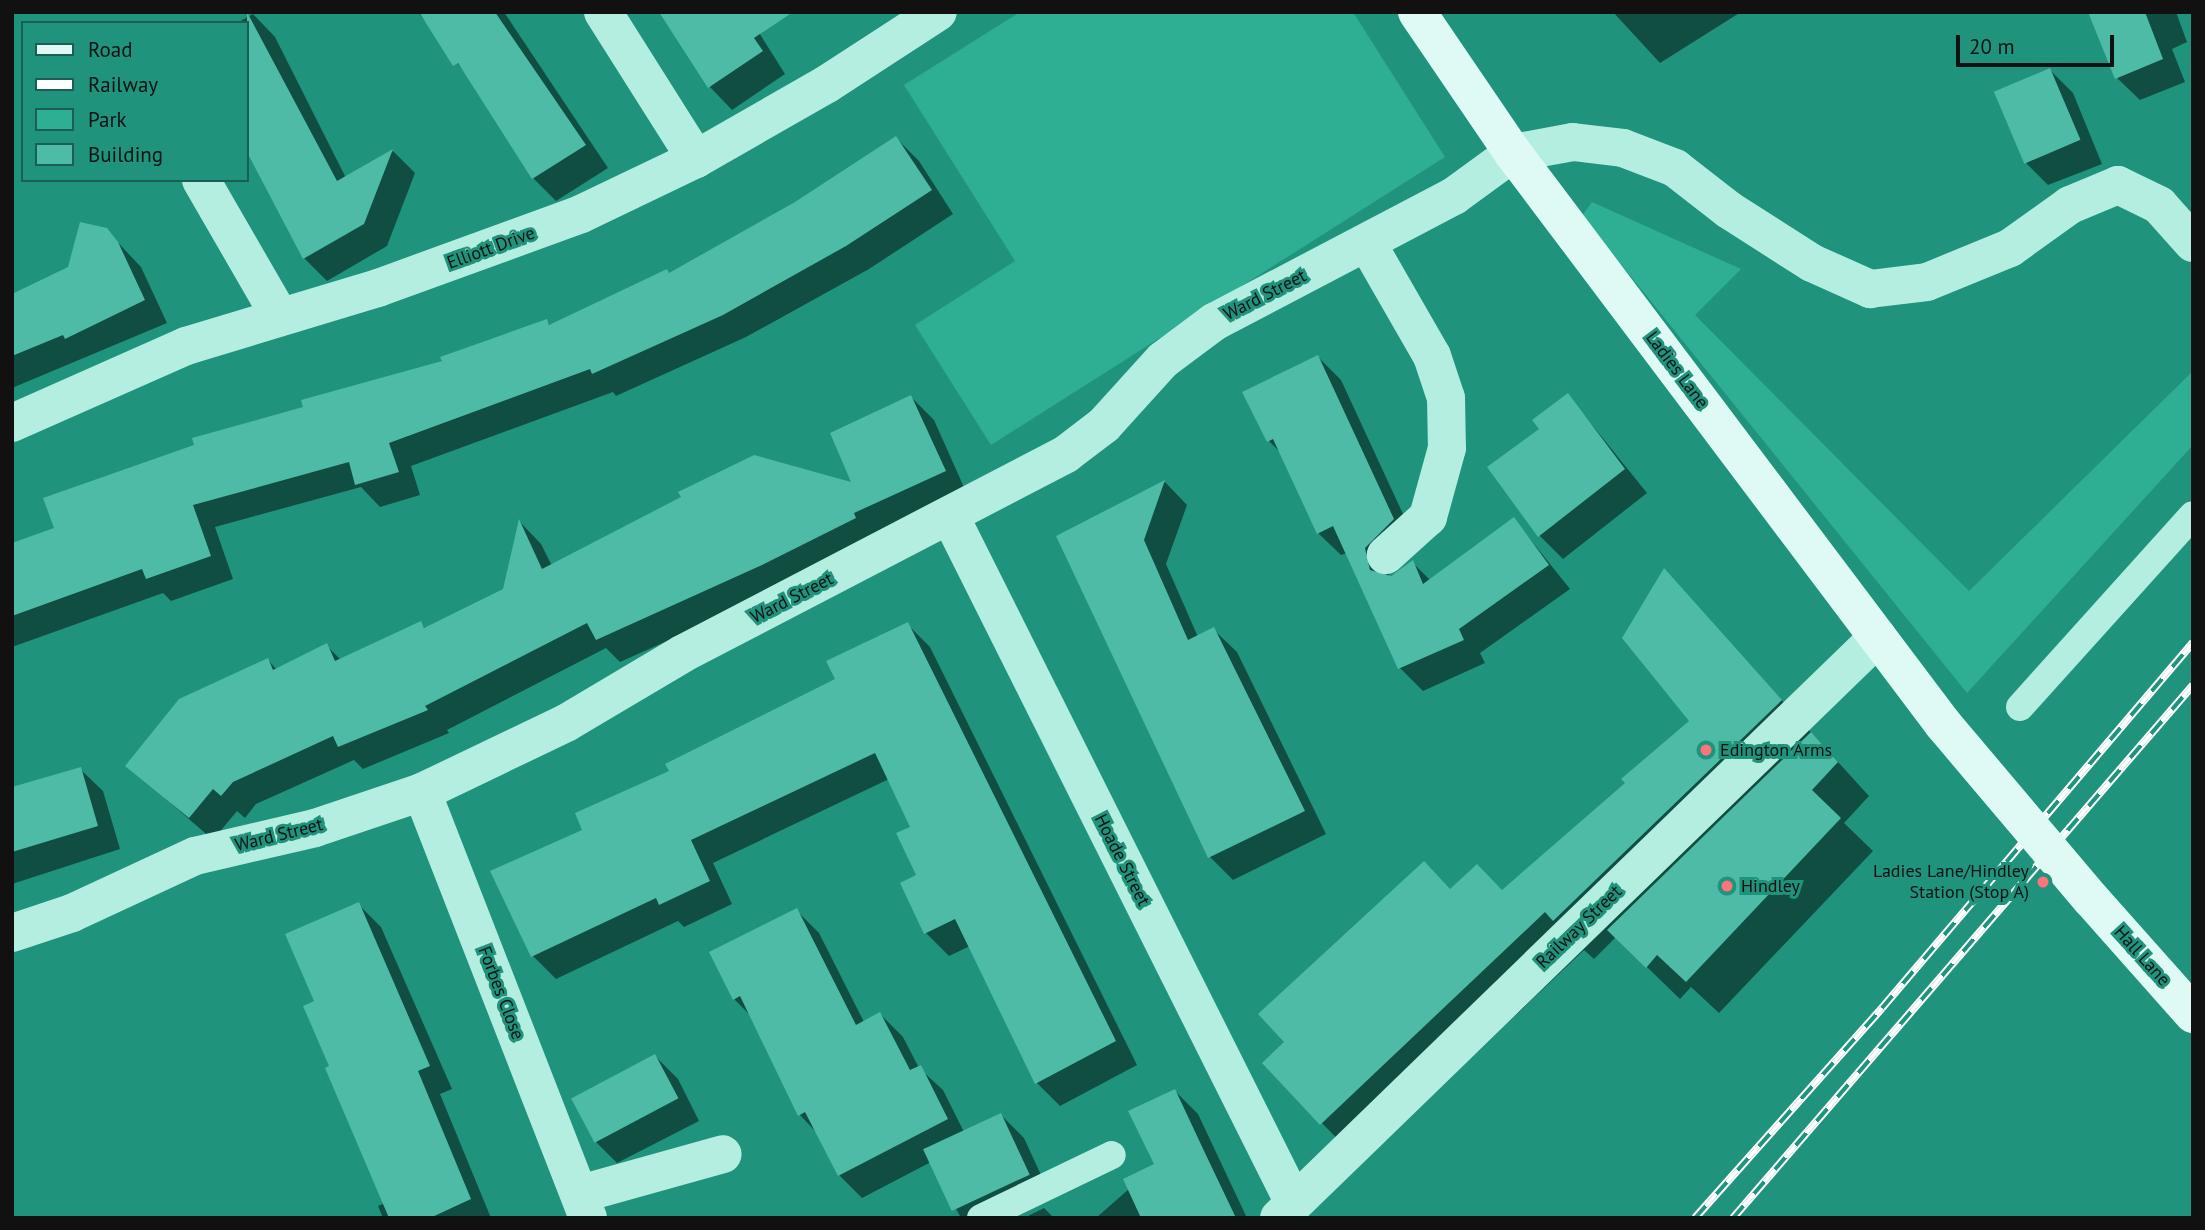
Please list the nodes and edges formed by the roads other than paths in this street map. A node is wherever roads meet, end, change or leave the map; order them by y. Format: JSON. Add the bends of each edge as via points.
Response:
{"nodes":[{"id":1,"x":603,"y":12,"type":"edge"},
{"id":2,"x":939,"y":12,"type":"edge"},
{"id":3,"x":1417,"y":12,"type":"edge"},
{"id":4,"x":1513,"y":153,"type":"junction"},
{"id":5,"x":695,"y":159,"type":"junction"},
{"id":6,"x":202,"y":182,"type":"edge"},
{"id":7,"x":1367,"y":243,"type":"junction"},
{"id":8,"x":2193,"y":243,"type":"edge"},
{"id":9,"x":280,"y":317,"type":"junction"},
{"id":10,"x":12,"y":424,"type":"edge"},
{"id":11,"x":2193,"y":515,"type":"edge"},
{"id":12,"x":950,"y":516,"type":"junction"},
{"id":13,"x":1386,"y":555,"type":"dead end"},
{"id":14,"x":1878,"y":637,"type":"junction"},
{"id":15,"x":2020,"y":706,"type":"dead end"},
{"id":16,"x":1943,"y":724,"type":"joint"},
{"id":17,"x":422,"y":792,"type":"junction"},
{"id":18,"x":12,"y":933,"type":"edge"},
{"id":19,"x":2190,"y":1004,"type":"edge"},
{"id":20,"x":723,"y":1154,"type":"dead end"},
{"id":21,"x":1112,"y":1155,"type":"dead end"},
{"id":22,"x":584,"y":1206,"type":"edge"},
{"id":23,"x":1287,"y":1211,"type":"edge"},
{"id":24,"x":981,"y":1218,"type":"edge"}],
"edges":[{"from":1,"to":5,"type":"street"},
{"from":2,"to":5,"type":"street","name":"Elliott Drive","via":[[827,84]]},
{"from":3,"to":4,"type":"street","name":"Ladies Lane"},
{"from":4,"to":7,"type":"street","name":"Ward Street","via":[[1454,196]]},
{"from":4,"to":8,"type":"street","via":[[1573,142],[1623,148],[1675,168],[1729,210],[1812,263],[1870,289],[1927,282],[2010,248],[2070,205],[2118,185],[2160,205]]},
{"from":4,"to":14,"type":"street","name":"Ladies Lane"},
{"from":5,"to":9,"type":"street","name":"Elliott Drive","via":[[581,215],[482,253]]},
{"from":6,"to":9,"type":"street"},
{"from":7,"to":12,"type":"street","name":"Ward Street","via":[[1214,322],[1163,360],[1104,425],[1066,454]]},
{"from":7,"to":13,"type":"street","via":[[1432,356],[1446,398],[1447,448],[1428,517]]},
{"from":9,"to":10,"type":"street","name":"Elliott Drive","via":[[186,346]]},
{"from":11,"to":15,"type":"lane"},
{"from":12,"to":17,"type":"street","name":"Ward Street","via":[[682,654],[566,723]]},
{"from":12,"to":23,"type":"street","name":"Hoade Street"},
{"from":14,"to":16,"type":"street","name":"Ladies Lane"},
{"from":14,"to":23,"type":"street","name":"Railway Street"},
{"from":16,"to":19,"type":"street","name":"Hall Lane","bridge":true,"via":[[2091,899]]},
{"from":17,"to":18,"type":"street","name":"Ward Street","via":[[315,828],[195,856],[72,913]]},
{"from":17,"to":22,"type":"street","name":"Forbes Close"},
{"from":20,"to":22,"type":"street","name":"Forbes Close"},
{"from":21,"to":24,"type":"lane"}]}
